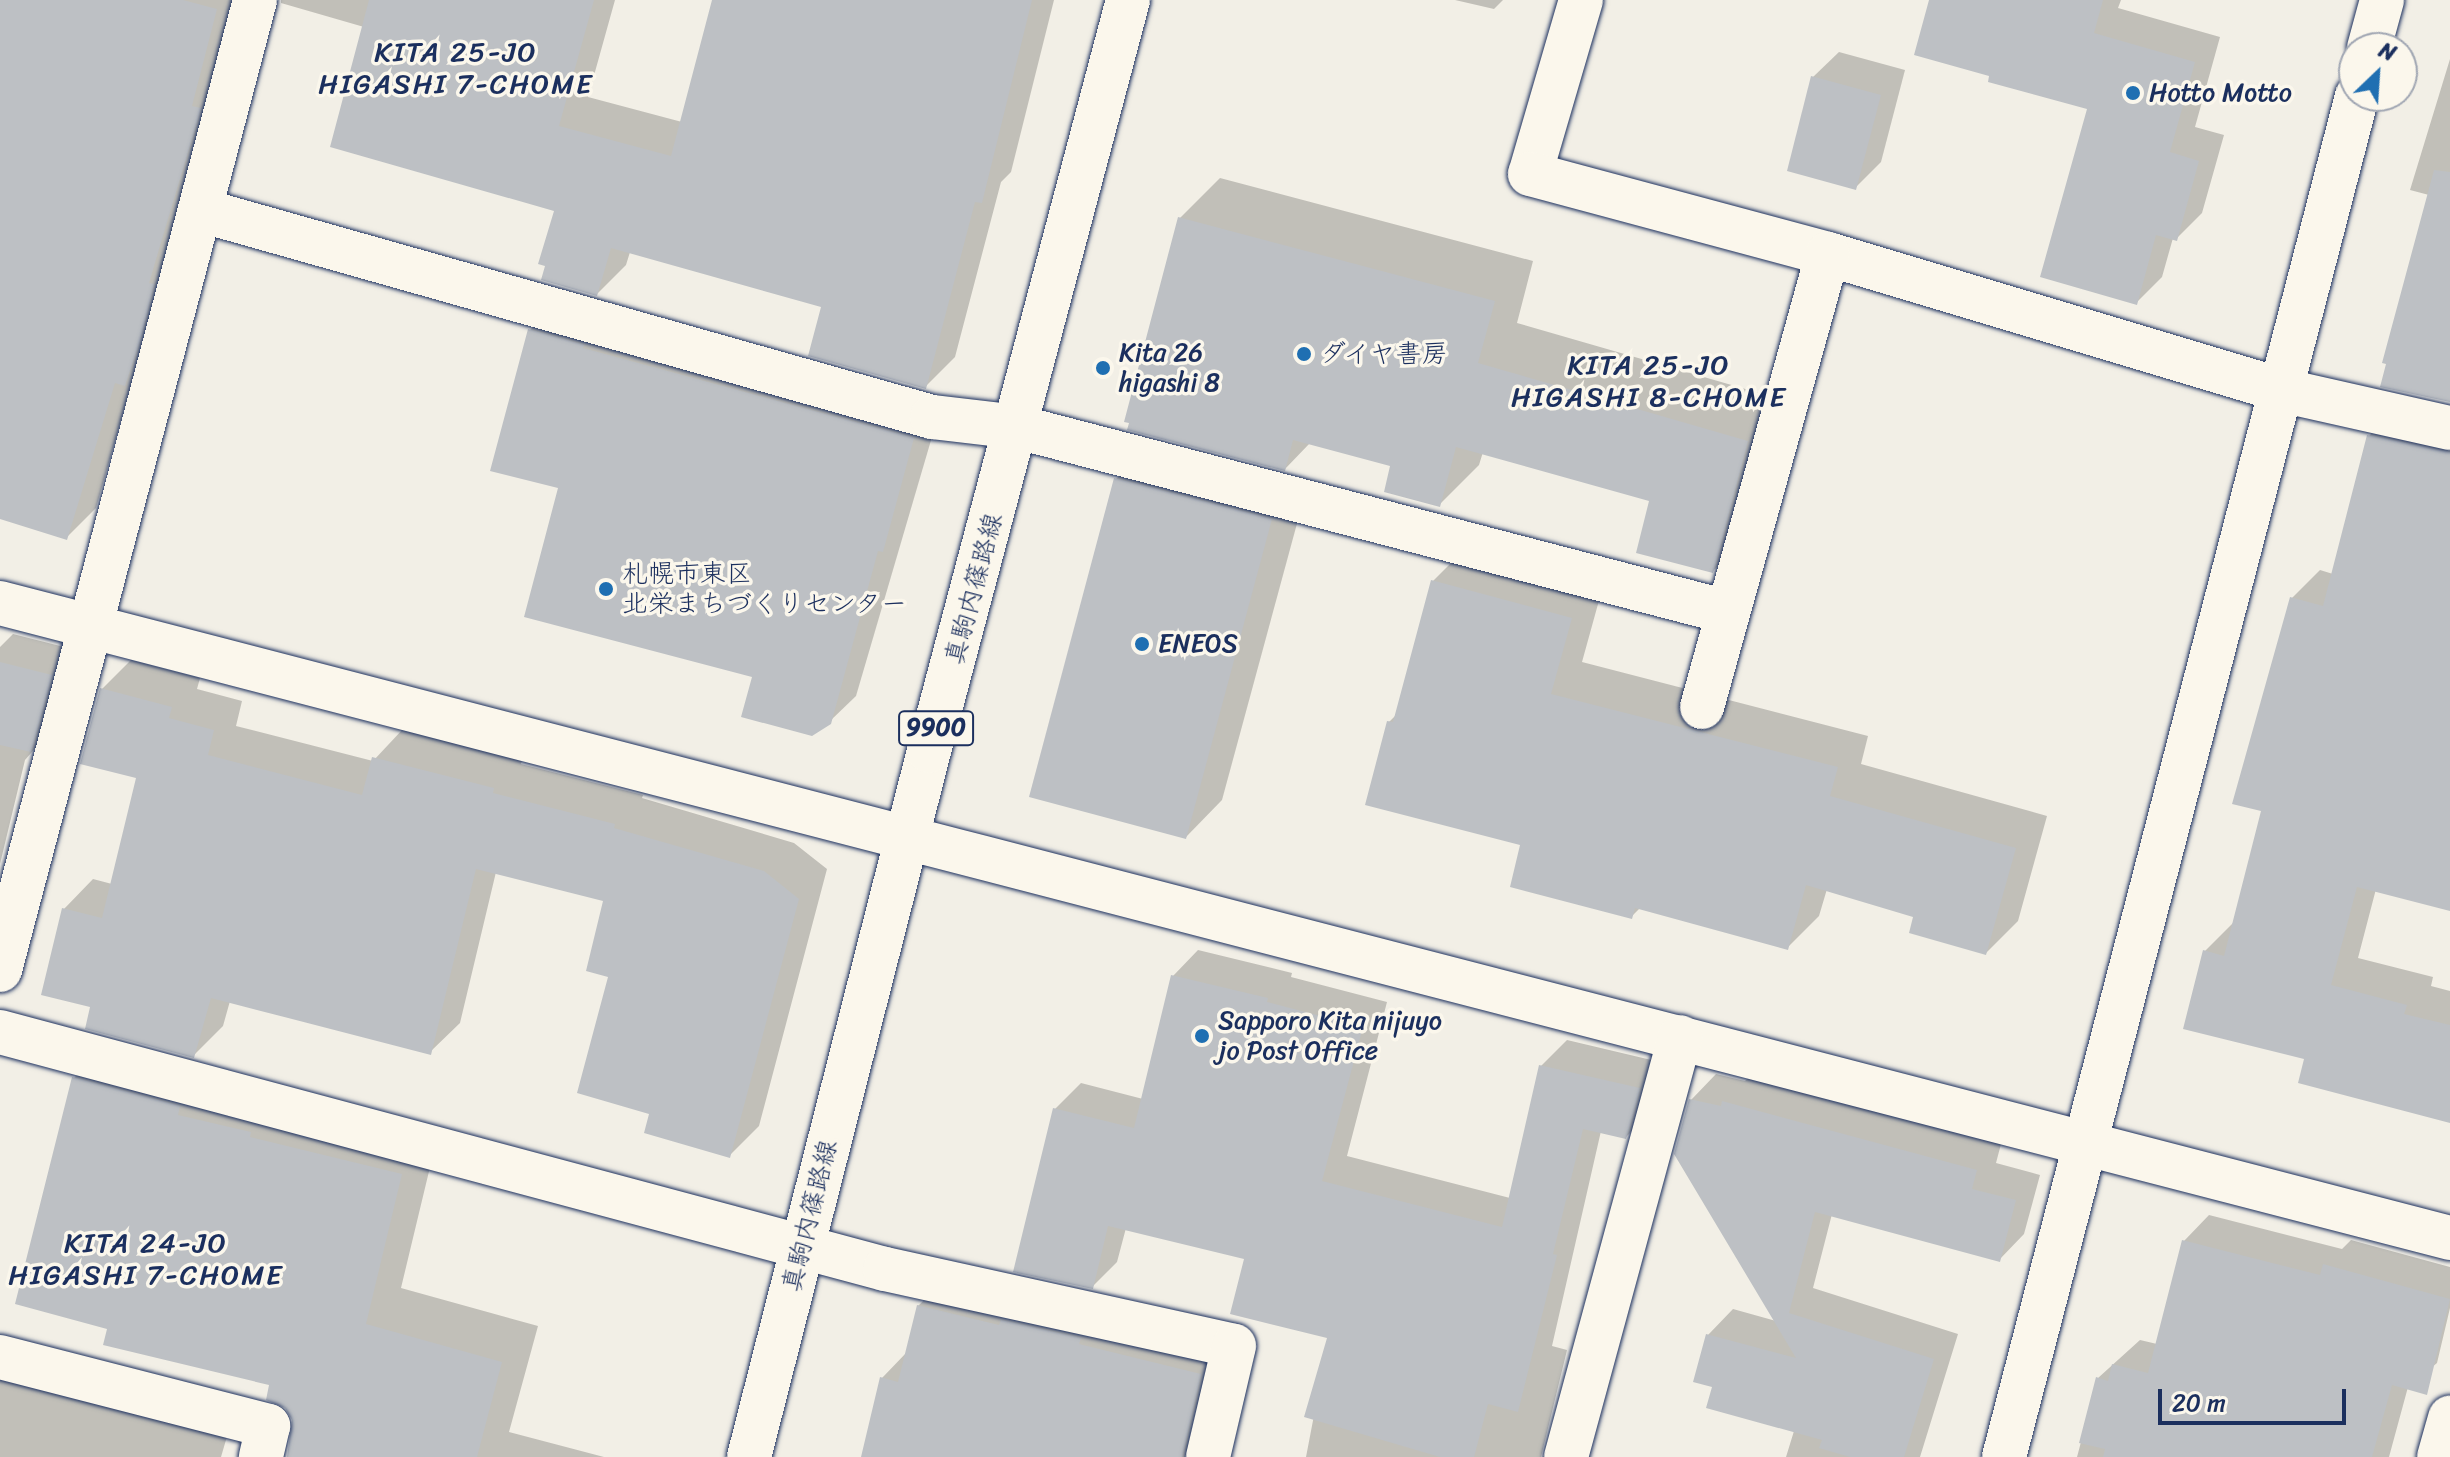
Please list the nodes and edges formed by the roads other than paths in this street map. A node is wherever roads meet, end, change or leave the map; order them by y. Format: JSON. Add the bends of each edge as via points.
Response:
{"nodes":[{"id":1,"x":255,"y":0,"type":"edge"},
{"id":2,"x":1128,"y":0,"type":"edge"},
{"id":3,"x":1581,"y":0,"type":"edge"},
{"id":4,"x":2382,"y":0,"type":"edge"},
{"id":5,"x":2373,"y":32,"type":"edge"},
{"id":6,"x":2353,"y":112,"type":"edge"},
{"id":7,"x":200,"y":210,"type":"junction"},
{"id":8,"x":1828,"y":254,"type":"junction"},
{"id":9,"x":2281,"y":390,"type":"junction"},
{"id":10,"x":1018,"y":427,"type":"junction"},
{"id":11,"x":2450,"y":428,"type":"edge"},
{"id":12,"x":0,"y":603,"type":"edge"},
{"id":13,"x":1727,"y":612,"type":"junction"},
{"id":14,"x":91,"y":626,"type":"junction"},
{"id":15,"x":1702,"y":707,"type":"dead end"},
{"id":16,"x":908,"y":836,"type":"junction"},
{"id":17,"x":0,"y":970,"type":"edge"},
{"id":18,"x":0,"y":1032,"type":"edge"},
{"id":19,"x":1680,"y":1037,"type":"junction"},
{"id":20,"x":2087,"y":1144,"type":"junction"},
{"id":21,"x":2450,"y":1238,"type":"edge"},
{"id":22,"x":802,"y":1246,"type":"junction"},
{"id":23,"x":0,"y":1357,"type":"edge"},
{"id":24,"x":2450,"y":1418,"type":"edge"},
{"id":25,"x":261,"y":1457,"type":"edge"},
{"id":26,"x":749,"y":1457,"type":"edge"},
{"id":27,"x":1208,"y":1457,"type":"edge"},
{"id":28,"x":1566,"y":1457,"type":"edge"},
{"id":29,"x":2004,"y":1457,"type":"edge"},
{"id":30,"x":2439,"y":1457,"type":"edge"}],
"edges":[{"from":1,"to":7,"type":"street"},
{"from":2,"to":10,"type":"street","name":"真駒内篠路線","number":"9900"},
{"from":3,"to":8,"type":"street","via":[[1530,174]]},
{"from":4,"to":5,"type":"street"},
{"from":6,"to":9,"type":"street"},
{"from":7,"to":10,"type":"street","via":[[932,417]]},
{"from":7,"to":14,"type":"street"},
{"from":8,"to":9,"type":"street"},
{"from":8,"to":13,"type":"street"},
{"from":9,"to":11,"type":"street"},
{"from":9,"to":20,"type":"street"},
{"from":10,"to":13,"type":"street"},
{"from":10,"to":16,"type":"street","name":"真駒内篠路線","number":"9900"},
{"from":12,"to":14,"type":"street"},
{"from":13,"to":15,"type":"street"},
{"from":14,"to":16,"type":"street"},
{"from":14,"to":17,"type":"street"},
{"from":16,"to":19,"type":"street"},
{"from":16,"to":22,"type":"street","name":"真駒内篠路線","number":"9900"},
{"from":18,"to":22,"type":"street"},
{"from":19,"to":20,"type":"street"},
{"from":19,"to":28,"type":"street"},
{"from":20,"to":21,"type":"street"},
{"from":20,"to":29,"type":"street"},
{"from":22,"to":26,"type":"street","name":"真駒内篠路線","number":"9900"},
{"from":22,"to":27,"type":"street","via":[[1234,1346]]},
{"from":23,"to":25,"type":"street","via":[[268,1426]]},
{"from":24,"to":30,"type":"street"}]}
